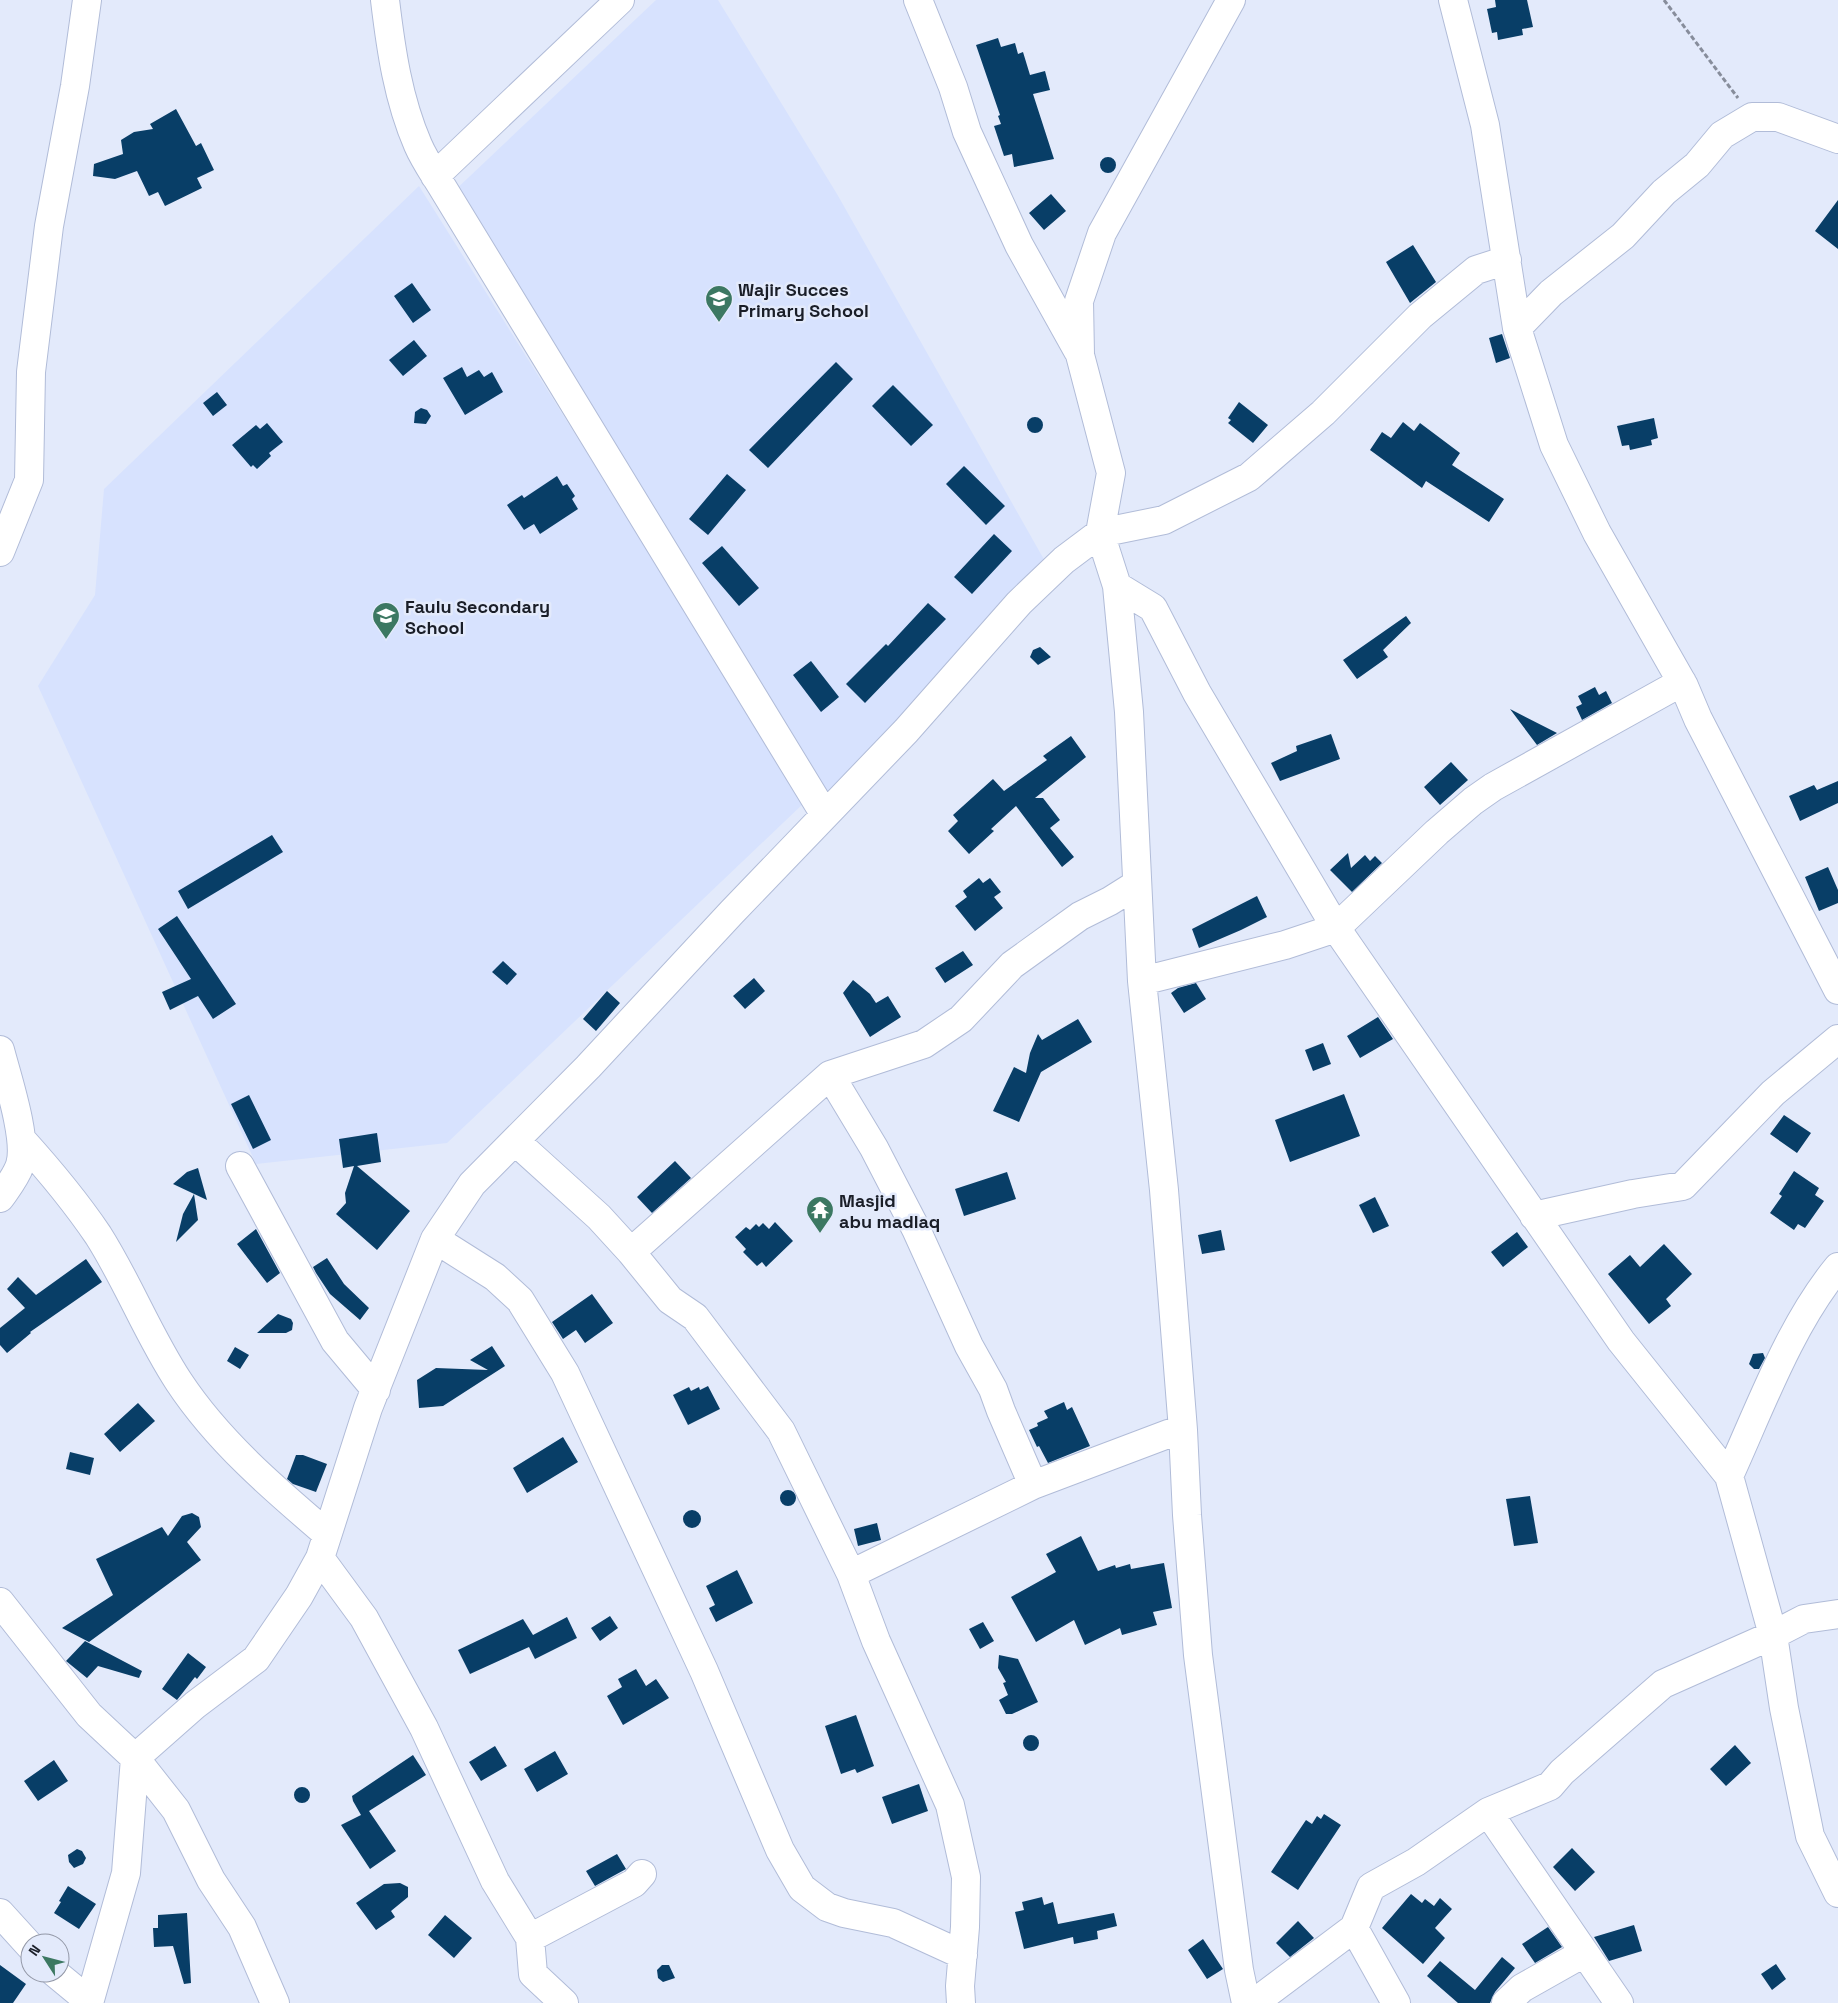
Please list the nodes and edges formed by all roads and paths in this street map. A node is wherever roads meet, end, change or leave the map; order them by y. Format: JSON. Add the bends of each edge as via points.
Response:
{"nodes":[{"id":1,"x":87,"y":0,"type":"edge"},
{"id":2,"x":385,"y":0,"type":"edge"},
{"id":3,"x":620,"y":0,"type":"edge"},
{"id":4,"x":918,"y":0,"type":"edge"},
{"id":5,"x":1231,"y":0,"type":"edge"},
{"id":6,"x":1453,"y":0,"type":"edge"},
{"id":7,"x":1664,"y":0,"type":"edge"},
{"id":8,"x":1752,"y":117,"type":"junction"},
{"id":9,"x":1838,"y":139,"type":"edge"},
{"id":10,"x":435,"y":176,"type":"junction"},
{"id":11,"x":1507,"y":260,"type":"junction"},
{"id":12,"x":1518,"y":328,"type":"junction"},
{"id":13,"x":1080,"y":355,"type":"junction"},
{"id":14,"x":1100,"y":533,"type":"junction"},
{"id":15,"x":0,"y":552,"type":"edge"},
{"id":16,"x":1116,"y":586,"type":"junction"},
{"id":17,"x":1682,"y":682,"type":"junction"},
{"id":18,"x":825,"y":815,"type":"junction"},
{"id":19,"x":1137,"y":884,"type":"junction"},
{"id":20,"x":1336,"y":928,"type":"junction"},
{"id":21,"x":1831,"y":962,"type":"edge"},
{"id":22,"x":1142,"y":982,"type":"junction"},
{"id":23,"x":1838,"y":990,"type":"edge"},
{"id":24,"x":1838,"y":1039,"type":"edge"},
{"id":25,"x":0,"y":1050,"type":"edge"},
{"id":26,"x":830,"y":1075,"type":"junction"},
{"id":27,"x":22,"y":1140,"type":"junction"},
{"id":28,"x":515,"y":1141,"type":"junction"},
{"id":29,"x":240,"y":1166,"type":"dead end"},
{"id":30,"x":0,"y":1198,"type":"edge"},
{"id":31,"x":1534,"y":1216,"type":"junction"},
{"id":32,"x":435,"y":1239,"type":"junction"},
{"id":33,"x":631,"y":1252,"type":"junction"},
{"id":34,"x":1838,"y":1267,"type":"edge"},
{"id":35,"x":376,"y":1390,"type":"junction"},
{"id":36,"x":1183,"y":1430,"type":"junction"},
{"id":37,"x":1729,"y":1476,"type":"junction"},
{"id":38,"x":1033,"y":1485,"type":"junction"},
{"id":39,"x":323,"y":1546,"type":"junction"},
{"id":40,"x":851,"y":1574,"type":"junction"},
{"id":41,"x":0,"y":1602,"type":"edge"},
{"id":42,"x":1838,"y":1614,"type":"edge"},
{"id":43,"x":1773,"y":1635,"type":"junction"},
{"id":44,"x":135,"y":1758,"type":"junction"},
{"id":45,"x":1488,"y":1812,"type":"junction"},
{"id":46,"x":642,"y":1874,"type":"dead end"},
{"id":47,"x":1838,"y":1893,"type":"edge"},
{"id":48,"x":0,"y":1913,"type":"edge"},
{"id":49,"x":1354,"y":1928,"type":"junction"},
{"id":50,"x":20,"y":1935,"type":"edge"},
{"id":51,"x":530,"y":1938,"type":"junction"},
{"id":52,"x":1584,"y":1953,"type":"junction"},
{"id":53,"x":963,"y":1955,"type":"junction"},
{"id":54,"x":66,"y":1983,"type":"edge"},
{"id":55,"x":89,"y":2002,"type":"edge"},
{"id":56,"x":275,"y":2003,"type":"edge"},
{"id":57,"x":564,"y":2003,"type":"edge"},
{"id":58,"x":962,"y":2003,"type":"edge"},
{"id":59,"x":1246,"y":2003,"type":"edge"},
{"id":60,"x":1254,"y":2003,"type":"edge"},
{"id":61,"x":1396,"y":2003,"type":"edge"},
{"id":62,"x":1506,"y":2003,"type":"edge"},
{"id":63,"x":1619,"y":2003,"type":"edge"}],
"edges":[{"from":1,"to":15,"type":"street","via":[[49,226],[31,372],[29,480]]},
{"from":2,"to":10,"type":"street","via":[[392,58],[405,111]]},
{"from":3,"to":10,"type":"street"},
{"from":4,"to":13,"type":"street","via":[[953,87],[967,132],[1018,245]]},
{"from":5,"to":13,"type":"street","via":[[1102,233],[1079,301]]},
{"from":6,"to":11,"type":"street","via":[[1485,125]]},
{"from":7,"to":8,"type":"path"},
{"from":8,"to":9,"type":"street","via":[[1778,117]]},
{"from":8,"to":12,"type":"street","via":[[1722,134],[1697,165],[1664,192],[1623,236],[1551,293]]},
{"from":10,"to":18,"type":"street"},
{"from":11,"to":12,"type":"street"},
{"from":11,"to":14,"type":"street","via":[[1476,270],[1420,316],[1323,413],[1249,477],[1164,520]]},
{"from":12,"to":17,"type":"street","via":[[1554,445],[1598,534]]},
{"from":13,"to":14,"type":"street","via":[[1111,473]]},
{"from":14,"to":16,"type":"street"},
{"from":14,"to":18,"type":"street","via":[[1064,560],[1019,603],[906,731]]},
{"from":16,"to":19,"type":"street","via":[[1130,712]]},
{"from":16,"to":20,"type":"street","via":[[1154,608],[1206,710]]},
{"from":17,"to":20,"type":"street","via":[[1472,801]]},
{"from":17,"to":21,"type":"street","via":[[1698,719]]},
{"from":18,"to":28,"type":"street"},
{"from":19,"to":22,"type":"street"},
{"from":19,"to":26,"type":"street","via":[[1080,916],[1012,965],[961,1019],[924,1044]]},
{"from":20,"to":22,"type":"street","via":[[1285,945]]},
{"from":20,"to":31,"type":"street"},
{"from":21,"to":23,"type":"street"},
{"from":22,"to":36,"type":"street","via":[[1164,1190]]},
{"from":24,"to":31,"type":"street","via":[[1773,1093],[1684,1186]]},
{"from":25,"to":27,"type":"street"},
{"from":26,"to":33,"type":"street"},
{"from":26,"to":38,"type":"street","via":[[874,1148],[916,1229],[969,1346],[993,1389]]},
{"from":27,"to":30,"type":"street","via":[[20,1164]]},
{"from":27,"to":39,"type":"street","via":[[63,1186],[98,1236],[178,1381],[214,1429],[274,1489]]},
{"from":28,"to":32,"type":"street","via":[[472,1184]]},
{"from":28,"to":33,"type":"street","via":[[599,1217]]},
{"from":29,"to":35,"type":"street","via":[[335,1341]]},
{"from":31,"to":37,"type":"street","via":[[1621,1341]]},
{"from":32,"to":35,"type":"street"},
{"from":32,"to":53,"type":"street","via":[[495,1277],[520,1300],[565,1373],[704,1671],[780,1850],[802,1888],[827,1907],[893,1923]]},
{"from":33,"to":40,"type":"street","via":[[670,1300],[694,1317],[781,1431]]},
{"from":34,"to":37,"type":"street","via":[[1820,1289],[1781,1361]]},
{"from":35,"to":39,"type":"street"},
{"from":36,"to":38,"type":"street"},
{"from":36,"to":59,"type":"street","via":[[1198,1654]]},
{"from":37,"to":43,"type":"street"},
{"from":38,"to":40,"type":"street"},
{"from":39,"to":44,"type":"street","via":[[299,1596],[256,1659],[195,1705]]},
{"from":39,"to":51,"type":"street","via":[[424,1728],[495,1881]]},
{"from":40,"to":53,"type":"street","via":[[876,1641],[950,1805],[966,1878]]},
{"from":41,"to":44,"type":"street","via":[[89,1715]]},
{"from":42,"to":43,"type":"street","via":[[1804,1619]]},
{"from":43,"to":45,"type":"street","via":[[1662,1684],[1550,1786]]},
{"from":43,"to":47,"type":"street","via":[[1810,1836]]},
{"from":44,"to":55,"type":"street","via":[[126,1873]]},
{"from":44,"to":56,"type":"street","via":[[176,1810],[211,1880],[242,1928]]},
{"from":45,"to":49,"type":"street","via":[[1416,1862],[1372,1887]]},
{"from":45,"to":52,"type":"street"},
{"from":46,"to":51,"type":"street","via":[[634,1883]]},
{"from":48,"to":50,"type":"street"},
{"from":49,"to":60,"type":"street"},
{"from":49,"to":61,"type":"street"},
{"from":51,"to":57,"type":"street","via":[[533,1974]]},
{"from":52,"to":62,"type":"street","via":[[1522,1988]]},
{"from":52,"to":63,"type":"street"},
{"from":53,"to":58,"type":"street"},
{"from":54,"to":55,"type":"street"}]}
